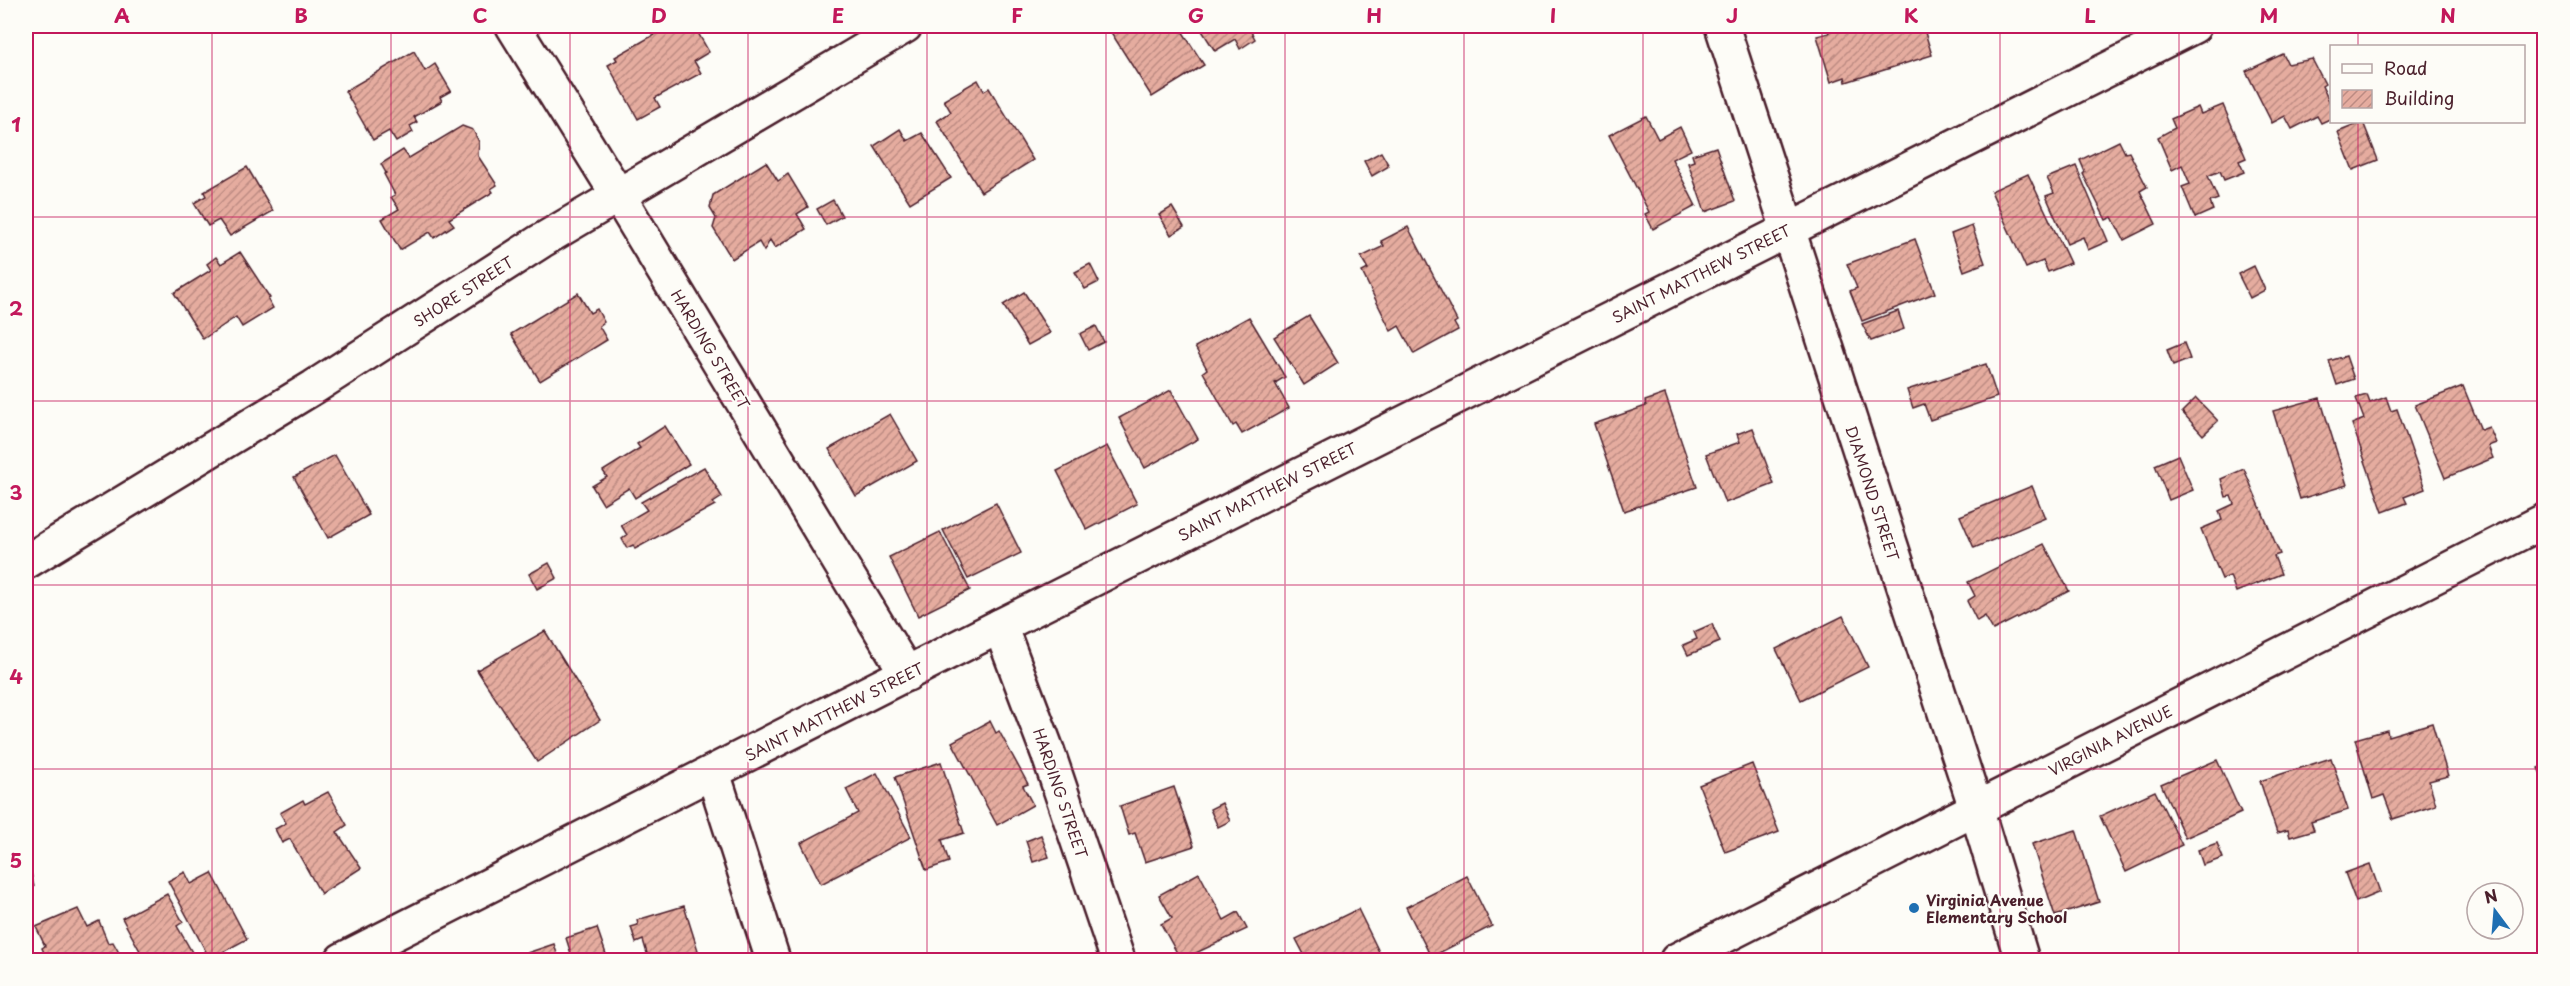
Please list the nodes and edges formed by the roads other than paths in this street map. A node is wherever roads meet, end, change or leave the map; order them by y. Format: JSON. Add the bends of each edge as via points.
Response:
{"nodes":[{"id":1,"x":513,"y":26,"type":"edge"},
{"id":2,"x":905,"y":26,"type":"edge"},
{"id":3,"x":1722,"y":26,"type":"edge"},
{"id":4,"x":2194,"y":26,"type":"edge"},
{"id":5,"x":618,"y":195,"type":"junction"},
{"id":6,"x":1787,"y":230,"type":"junction"},
{"id":7,"x":2544,"y":521,"type":"edge"},
{"id":8,"x":26,"y":562,"type":"edge"},
{"id":9,"x":1000,"y":626,"type":"junction"},
{"id":10,"x":907,"y":674,"type":"junction"},
{"id":11,"x":713,"y":772,"type":"junction"},
{"id":12,"x":1976,"y":808,"type":"junction"},
{"id":13,"x":342,"y":960,"type":"edge"},
{"id":14,"x":773,"y":960,"type":"edge"},
{"id":15,"x":1118,"y":960,"type":"edge"},
{"id":16,"x":1677,"y":960,"type":"edge"},
{"id":17,"x":2022,"y":960,"type":"edge"}],
"edges":[{"from":1,"to":5,"type":"street","name":"HARDING STREET"},
{"from":2,"to":5,"type":"street","name":"SHORE STREET"},
{"from":3,"to":6,"type":"street","name":"DIAMOND STREET"},
{"from":4,"to":6,"type":"street","name":"SAINT MATTHEW STREET"},
{"from":5,"to":8,"type":"street","name":"SHORE STREET"},
{"from":5,"to":10,"type":"street","name":"HARDING STREET"},
{"from":6,"to":9,"type":"street","name":"SAINT MATTHEW STREET"},
{"from":6,"to":12,"type":"street","name":"DIAMOND STREET"},
{"from":7,"to":12,"type":"street","name":"VIRGINIA AVENUE"},
{"from":9,"to":10,"type":"street","name":"SAINT MATTHEW STREET"},
{"from":9,"to":15,"type":"street","name":"HARDING STREET"},
{"from":10,"to":11,"type":"street","name":"SAINT MATTHEW STREET"},
{"from":11,"to":13,"type":"street","name":"SAINT MATTHEW STREET"},
{"from":11,"to":14,"type":"street"},
{"from":12,"to":16,"type":"street","name":"VIRGINIA AVENUE"},
{"from":12,"to":17,"type":"street","name":"DIAMOND STREET"}]}
